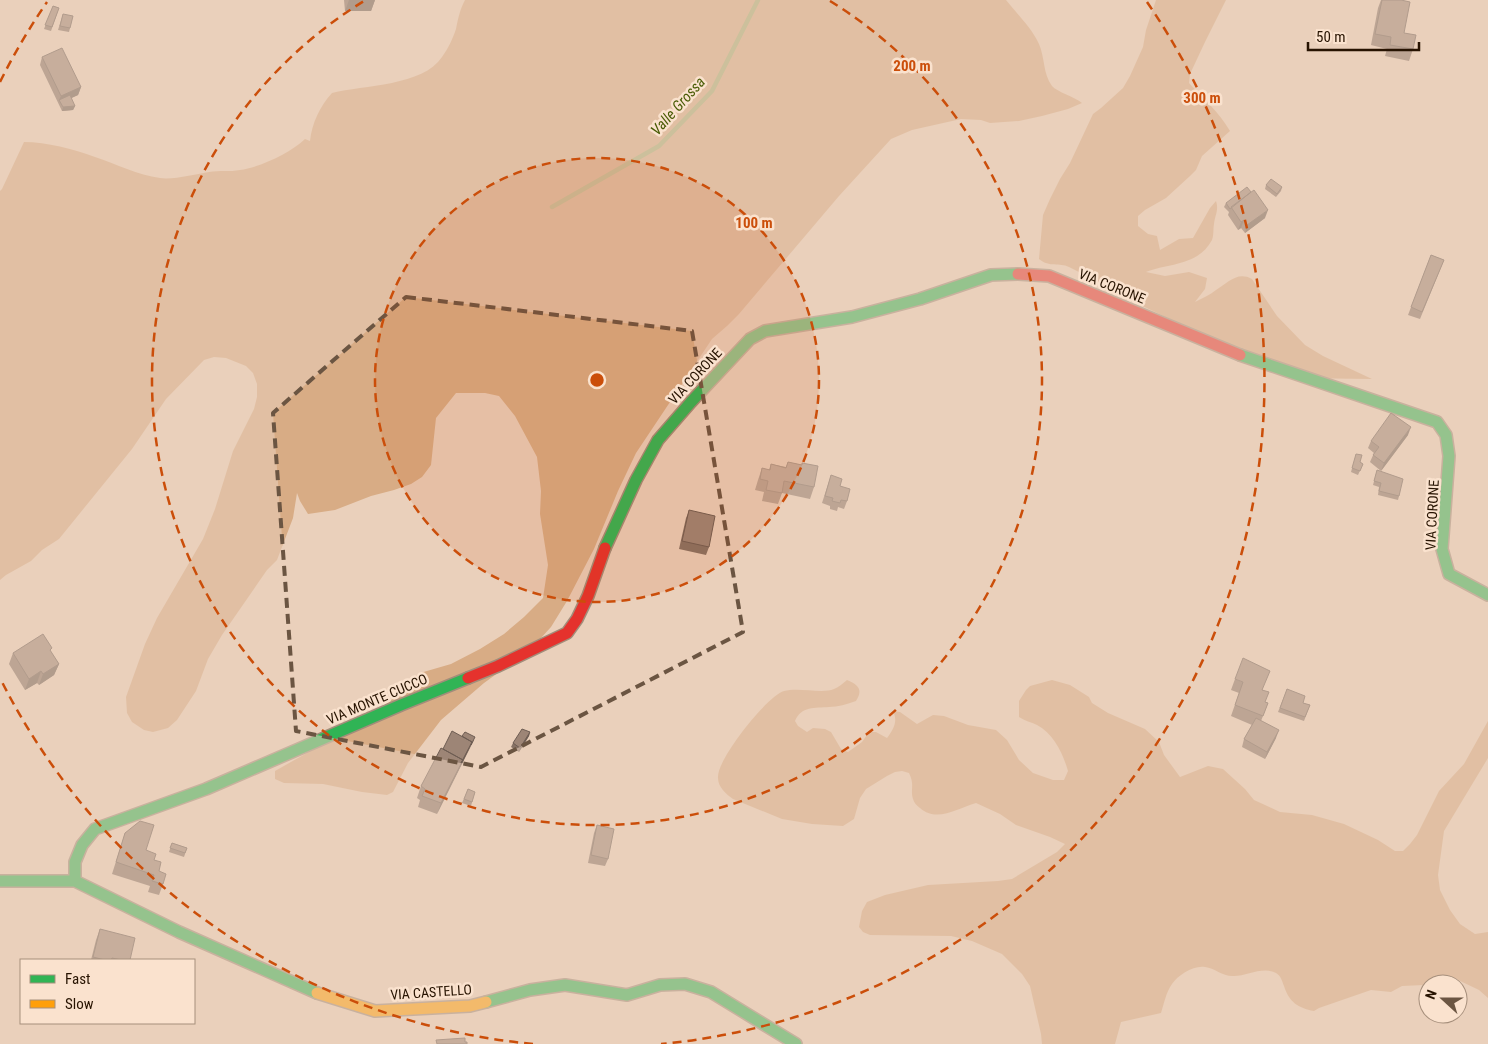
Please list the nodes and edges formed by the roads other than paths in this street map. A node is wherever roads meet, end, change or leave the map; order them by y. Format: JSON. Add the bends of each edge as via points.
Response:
{"nodes":[{"id":1,"x":636,"y":480,"type":"joint"},
{"id":2,"x":1488,"y":595,"type":"edge"},
{"id":3,"x":0,"y":881,"type":"edge"},
{"id":4,"x":75,"y":881,"type":"junction"},
{"id":5,"x":796,"y":1044,"type":"edge"}],
"edges":[{"from":1,"to":2,"type":"street","name":"VIA CORONE","via":[[658,440],[750,339],[765,331],[852,317],[992,275],[1049,276],[1251,360],[1437,422],[1446,435],[1449,456],[1442,549],[1448,574]]},
{"from":1,"to":4,"type":"street","name":"VIA MONTE CUCCO","via":[[608,538],[588,596],[567,633],[498,666],[206,789],[96,829],[82,845],[75,862]]},
{"from":3,"to":4,"type":"street"},
{"from":4,"to":5,"type":"street","name":"VIA CASTELLO","via":[[313,992],[375,1011],[470,1006],[530,990],[565,986],[627,995],[660,985],[685,984],[711,992]]}]}
